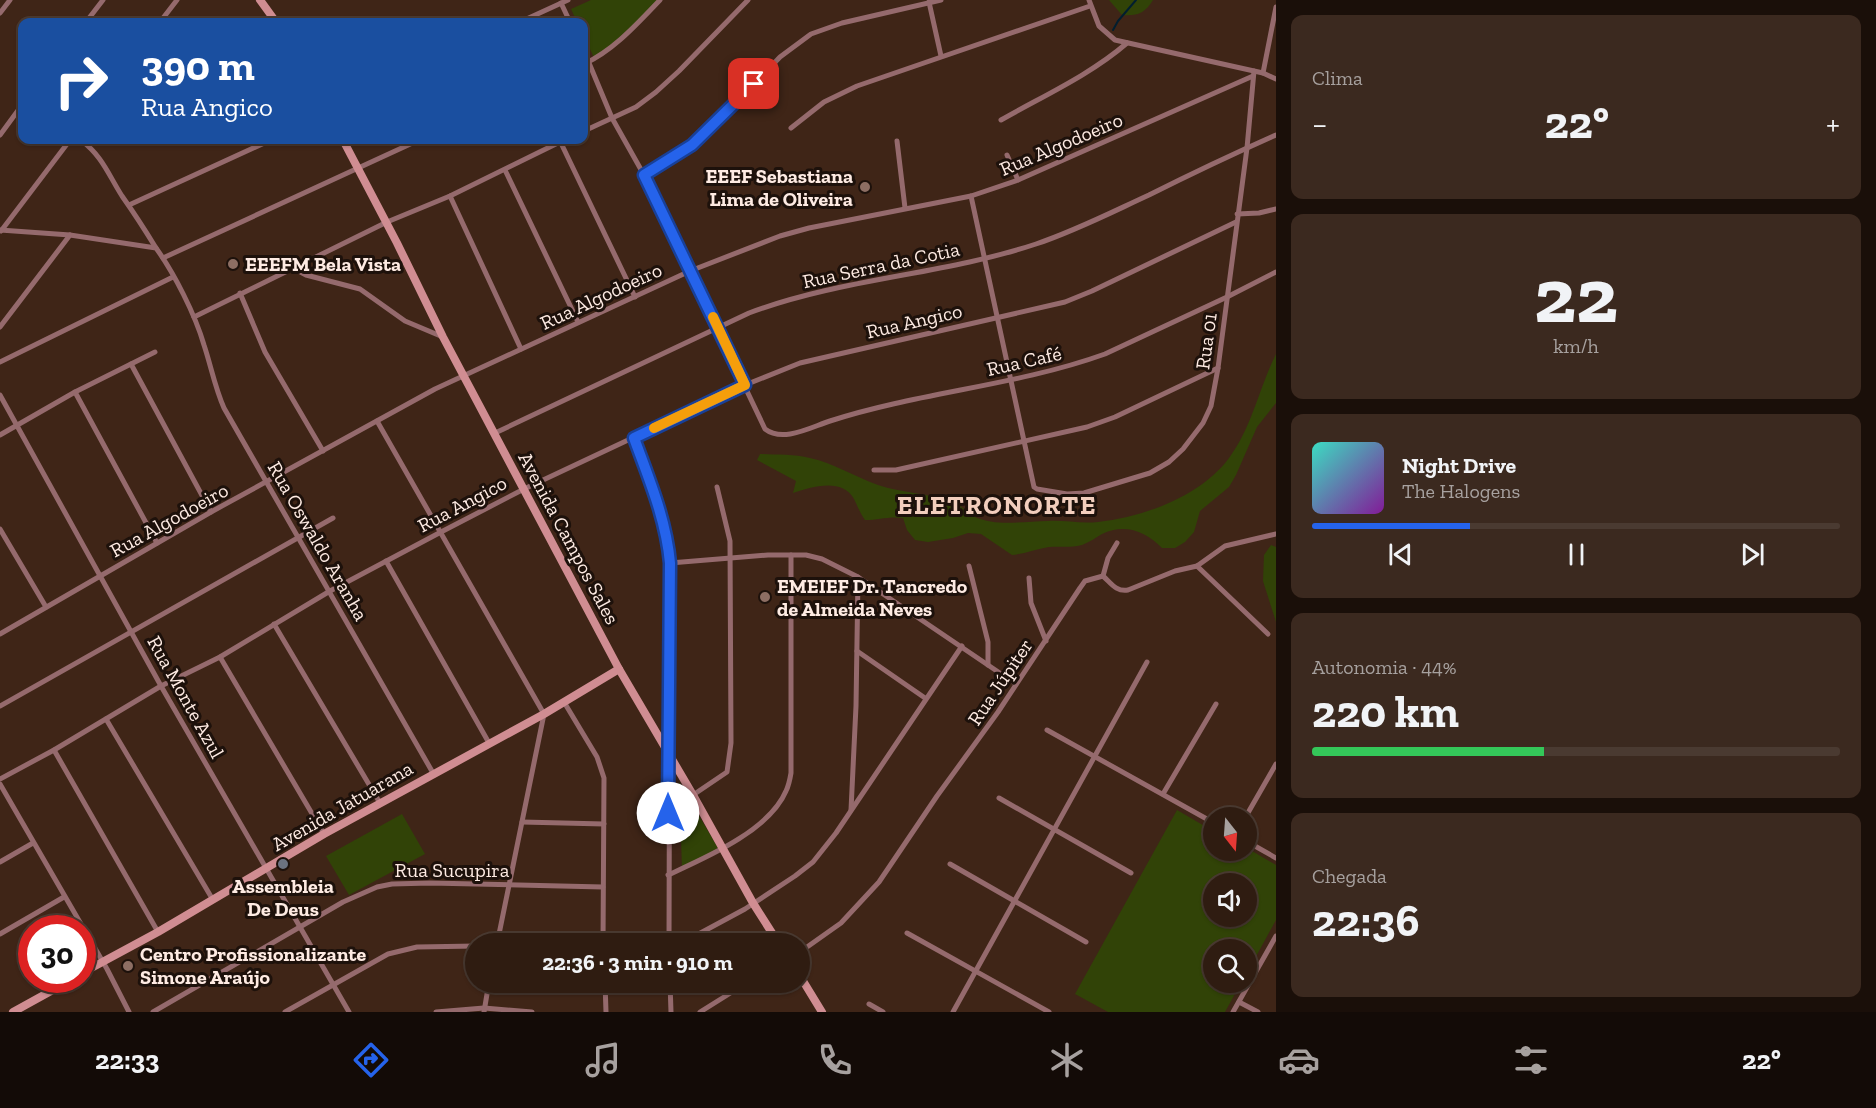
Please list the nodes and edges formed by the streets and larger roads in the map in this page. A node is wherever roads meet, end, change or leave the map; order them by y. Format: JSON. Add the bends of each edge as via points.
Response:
{"nodes":[{"id":1,"x":10,"y":0,"type":"edge"},
{"id":2,"x":103,"y":0,"type":"edge"},
{"id":3,"x":177,"y":0,"type":"edge"},
{"id":4,"x":260,"y":0,"type":"edge"},
{"id":5,"x":568,"y":0,"type":"edge"},
{"id":6,"x":660,"y":0,"type":"edge"},
{"id":7,"x":748,"y":0,"type":"edge"},
{"id":8,"x":941,"y":0,"type":"edge"},
{"id":9,"x":929,"y":2,"type":"edge"},
{"id":10,"x":561,"y":3,"type":"junction"},
{"id":11,"x":1090,"y":3,"type":"edge"},
{"id":12,"x":1276,"y":7,"type":"edge"},
{"id":13,"x":0,"y":13,"type":"edge"},
{"id":14,"x":89,"y":18,"type":"edge"},
{"id":15,"x":163,"y":18,"type":"edge"},
{"id":16,"x":273,"y":18,"type":"edge"},
{"id":17,"x":529,"y":18,"type":"edge"},
{"id":18,"x":568,"y":18,"type":"edge"},
{"id":19,"x":1126,"y":43,"type":"junction"},
{"id":20,"x":941,"y":56,"type":"junction"},
{"id":21,"x":588,"y":62,"type":"edge"},
{"id":22,"x":588,"y":67,"type":"edge"},
{"id":23,"x":1263,"y":73,"type":"junction"},
{"id":24,"x":1253,"y":74,"type":"junction"},
{"id":25,"x":1276,"y":79,"type":"edge"},
{"id":26,"x":18,"y":110,"type":"edge"},
{"id":27,"x":612,"y":118,"type":"junction"},
{"id":28,"x":1001,"y":120,"type":"dead end"},
{"id":29,"x":791,"y":128,"type":"dead end"},
{"id":30,"x":588,"y":129,"type":"edge"},
{"id":31,"x":0,"y":135,"type":"edge"},
{"id":32,"x":1276,"y":135,"type":"edge"},
{"id":33,"x":897,"y":141,"type":"dead end"},
{"id":34,"x":67,"y":144,"type":"edge"},
{"id":35,"x":86,"y":144,"type":"edge"},
{"id":36,"x":262,"y":144,"type":"edge"},
{"id":37,"x":345,"y":144,"type":"edge"},
{"id":38,"x":410,"y":144,"type":"edge"},
{"id":39,"x":554,"y":144,"type":"edge"},
{"id":40,"x":564,"y":144,"type":"edge"},
{"id":41,"x":1246,"y":148,"type":"junction"},
{"id":42,"x":1007,"y":155,"type":"dead end"},
{"id":43,"x":358,"y":167,"type":"junction"},
{"id":44,"x":505,"y":170,"type":"junction"},
{"id":45,"x":644,"y":175,"type":"junction"},
{"id":46,"x":1018,"y":180,"type":"junction"},
{"id":47,"x":450,"y":196,"type":"junction"},
{"id":48,"x":971,"y":196,"type":"junction"},
{"id":49,"x":129,"y":206,"type":"junction"},
{"id":50,"x":905,"y":208,"type":"junction"},
{"id":51,"x":1276,"y":208,"type":"edge"},
{"id":52,"x":1238,"y":214,"type":"junction"},
{"id":53,"x":387,"y":222,"type":"junction"},
{"id":54,"x":1236,"y":222,"type":"junction"},
{"id":55,"x":1,"y":230,"type":"edge"},
{"id":56,"x":70,"y":236,"type":"junction"},
{"id":57,"x":156,"y":248,"type":"junction"},
{"id":58,"x":163,"y":258,"type":"junction"},
{"id":59,"x":985,"y":258,"type":"junction"},
{"id":60,"x":293,"y":268,"type":"junction"},
{"id":61,"x":690,"y":271,"type":"junction"},
{"id":62,"x":1276,"y":272,"type":"edge"},
{"id":63,"x":173,"y":277,"type":"junction"},
{"id":64,"x":240,"y":293,"type":"junction"},
{"id":65,"x":635,"y":297,"type":"junction"},
{"id":66,"x":1227,"y":297,"type":"junction"},
{"id":67,"x":194,"y":317,"type":"junction"},
{"id":68,"x":997,"y":317,"type":"junction"},
{"id":69,"x":578,"y":322,"type":"junction"},
{"id":70,"x":0,"y":327,"type":"edge"},
{"id":71,"x":718,"y":327,"type":"junction"},
{"id":72,"x":443,"y":338,"type":"junction"},
{"id":73,"x":521,"y":350,"type":"junction"},
{"id":74,"x":155,"y":352,"type":"dead end"},
{"id":75,"x":0,"y":362,"type":"edge"},
{"id":76,"x":131,"y":364,"type":"junction"},
{"id":77,"x":1218,"y":368,"type":"junction"},
{"id":78,"x":463,"y":375,"type":"junction"},
{"id":79,"x":1010,"y":381,"type":"junction"},
{"id":80,"x":745,"y":385,"type":"junction"},
{"id":81,"x":75,"y":392,"type":"junction"},
{"id":82,"x":0,"y":396,"type":"edge"},
{"id":83,"x":377,"y":421,"type":"junction"},
{"id":84,"x":17,"y":426,"type":"junction"},
{"id":85,"x":495,"y":434,"type":"junction"},
{"id":86,"x":0,"y":435,"type":"edge"},
{"id":87,"x":634,"y":438,"type":"junction"},
{"id":88,"x":1023,"y":441,"type":"junction"},
{"id":89,"x":323,"y":451,"type":"junction"},
{"id":90,"x":874,"y":470,"type":"dead end"},
{"id":91,"x":268,"y":482,"type":"junction"},
{"id":92,"x":717,"y":487,"type":"dead end"},
{"id":93,"x":524,"y":489,"type":"junction"},
{"id":94,"x":211,"y":512,"type":"junction"},
{"id":95,"x":333,"y":518,"type":"dead end"},
{"id":96,"x":0,"y":529,"type":"edge"},
{"id":97,"x":441,"y":532,"type":"junction"},
{"id":98,"x":1276,"y":534,"type":"edge"},
{"id":99,"x":298,"y":538,"type":"junction"},
{"id":100,"x":157,"y":543,"type":"junction"},
{"id":101,"x":1117,"y":543,"type":"dead end"},
{"id":102,"x":791,"y":555,"type":"junction"},
{"id":103,"x":730,"y":558,"type":"junction"},
{"id":104,"x":386,"y":561,"type":"junction"},
{"id":105,"x":670,"y":563,"type":"junction"},
{"id":106,"x":969,"y":566,"type":"dead end"},
{"id":107,"x":1197,"y":566,"type":"junction"},
{"id":108,"x":100,"y":576,"type":"junction"},
{"id":109,"x":1103,"y":576,"type":"junction"},
{"id":110,"x":858,"y":577,"type":"junction"},
{"id":111,"x":1029,"y":578,"type":"dead end"},
{"id":112,"x":330,"y":591,"type":"junction"},
{"id":113,"x":46,"y":607,"type":"junction"},
{"id":114,"x":274,"y":624,"type":"junction"},
{"id":115,"x":132,"y":631,"type":"junction"},
{"id":116,"x":0,"y":634,"type":"edge"},
{"id":117,"x":1268,"y":634,"type":"dead end"},
{"id":118,"x":1046,"y":641,"type":"junction"},
{"id":119,"x":962,"y":646,"type":"junction"},
{"id":120,"x":857,"y":651,"type":"junction"},
{"id":121,"x":220,"y":657,"type":"junction"},
{"id":122,"x":1147,"y":662,"type":"dead end"},
{"id":123,"x":988,"y":665,"type":"junction"},
{"id":124,"x":620,"y":669,"type":"junction"},
{"id":125,"x":1016,"y":684,"type":"junction"},
{"id":126,"x":161,"y":686,"type":"junction"},
{"id":127,"x":925,"y":698,"type":"junction"},
{"id":128,"x":564,"y":702,"type":"junction"},
{"id":129,"x":1216,"y":704,"type":"dead end"},
{"id":130,"x":0,"y":706,"type":"edge"},
{"id":131,"x":544,"y":714,"type":"junction"},
{"id":132,"x":106,"y":719,"type":"junction"},
{"id":133,"x":1047,"y":730,"type":"dead end"},
{"id":134,"x":489,"y":743,"type":"junction"},
{"id":135,"x":54,"y":750,"type":"junction"},
{"id":136,"x":668,"y":752,"type":"junction"},
{"id":137,"x":1095,"y":755,"type":"junction"},
{"id":138,"x":1276,"y":764,"type":"edge"},
{"id":139,"x":433,"y":773,"type":"junction"},
{"id":140,"x":0,"y":780,"type":"edge"},
{"id":141,"x":0,"y":784,"type":"edge"},
{"id":142,"x":1163,"y":794,"type":"junction"},
{"id":143,"x":693,"y":795,"type":"junction"},
{"id":144,"x":999,"y":798,"type":"dead end"},
{"id":145,"x":380,"y":803,"type":"junction"},
{"id":146,"x":1251,"y":807,"type":"edge"},
{"id":147,"x":850,"y":811,"type":"junction"},
{"id":148,"x":1203,"y":817,"type":"edge"},
{"id":149,"x":522,"y":822,"type":"junction"},
{"id":150,"x":604,"y":824,"type":"junction"},
{"id":151,"x":1054,"y":828,"type":"junction"},
{"id":152,"x":324,"y":834,"type":"junction"},
{"id":153,"x":33,"y":843,"type":"junction"},
{"id":154,"x":1257,"y":847,"type":"edge"},
{"id":155,"x":722,"y":848,"type":"junction"},
{"id":156,"x":1276,"y":858,"type":"edge"},
{"id":157,"x":0,"y":862,"type":"edge"},
{"id":158,"x":950,"y":864,"type":"dead end"},
{"id":159,"x":266,"y":870,"type":"junction"},
{"id":160,"x":1131,"y":873,"type":"dead end"},
{"id":161,"x":668,"y":875,"type":"junction"},
{"id":162,"x":509,"y":884,"type":"junction"},
{"id":163,"x":603,"y":887,"type":"junction"},
{"id":164,"x":64,"y":897,"type":"junction"},
{"id":165,"x":213,"y":900,"type":"junction"},
{"id":166,"x":1014,"y":901,"type":"junction"},
{"id":167,"x":753,"y":903,"type":"junction"},
{"id":168,"x":300,"y":928,"type":"junction"},
{"id":169,"x":158,"y":932,"type":"junction"},
{"id":170,"x":499,"y":933,"type":"edge"},
{"id":171,"x":603,"y":933,"type":"edge"},
{"id":172,"x":669,"y":933,"type":"edge"},
{"id":173,"x":701,"y":933,"type":"edge"},
{"id":174,"x":772,"y":933,"type":"edge"},
{"id":175,"x":907,"y":933,"type":"dead end"},
{"id":176,"x":0,"y":934,"type":"edge"},
{"id":177,"x":1276,"y":936,"type":"edge"},
{"id":178,"x":1086,"y":942,"type":"dead end"},
{"id":179,"x":810,"y":945,"type":"edge"},
{"id":180,"x":465,"y":946,"type":"edge"},
{"id":181,"x":103,"y":962,"type":"junction"},
{"id":182,"x":96,"y":966,"type":"edge"},
{"id":183,"x":975,"y":970,"type":"junction"},
{"id":184,"x":332,"y":986,"type":"junction"},
{"id":185,"x":810,"y":992,"type":"edge"},
{"id":186,"x":47,"y":993,"type":"edge"},
{"id":187,"x":487,"y":993,"type":"edge"},
{"id":188,"x":605,"y":993,"type":"edge"},
{"id":189,"x":670,"y":993,"type":"edge"},
{"id":190,"x":732,"y":993,"type":"edge"},
{"id":191,"x":1239,"y":1002,"type":"junction"},
{"id":192,"x":869,"y":1004,"type":"dead end"},
{"id":193,"x":484,"y":1010,"type":"edge"},
{"id":194,"x":705,"y":1011,"type":"edge"},
{"id":195,"x":13,"y":1012,"type":"edge"},
{"id":196,"x":129,"y":1012,"type":"edge"},
{"id":197,"x":153,"y":1012,"type":"edge"},
{"id":198,"x":285,"y":1012,"type":"edge"},
{"id":199,"x":349,"y":1012,"type":"edge"},
{"id":200,"x":436,"y":1012,"type":"edge"},
{"id":201,"x":532,"y":1012,"type":"edge"},
{"id":202,"x":606,"y":1012,"type":"edge"},
{"id":203,"x":671,"y":1012,"type":"edge"},
{"id":204,"x":822,"y":1012,"type":"edge"},
{"id":205,"x":883,"y":1012,"type":"edge"},
{"id":206,"x":953,"y":1012,"type":"edge"},
{"id":207,"x":1049,"y":1012,"type":"edge"},
{"id":208,"x":1233,"y":1012,"type":"edge"},
{"id":209,"x":1258,"y":1012,"type":"edge"}],
"edges":[{"from":1,"to":13,"type":"street"},
{"from":2,"to":14,"type":"street"},
{"from":3,"to":15,"type":"street"},
{"from":4,"to":16,"type":"street"},
{"from":5,"to":10,"type":"street"},
{"from":6,"to":21,"type":"street","via":[[631,31]]},
{"from":7,"to":27,"type":"street","via":[[656,92]]},
{"from":8,"to":9,"type":"street"},
{"from":9,"to":20,"type":"street"},
{"from":9,"to":45,"type":"street","via":[[811,34],[780,57],[692,145]]},
{"from":10,"to":17,"type":"street"},
{"from":10,"to":18,"type":"street"},
{"from":11,"to":19,"type":"street","via":[[1103,32]]},
{"from":11,"to":20,"type":"street"},
{"from":12,"to":23,"type":"street"},
{"from":19,"to":24,"type":"street"},
{"from":19,"to":28,"type":"street","via":[[1093,68]]},
{"from":20,"to":29,"type":"street","via":[[834,97]]},
{"from":22,"to":27,"type":"street"},
{"from":23,"to":24,"type":"street"},
{"from":23,"to":25,"type":"street"},
{"from":24,"to":41,"type":"street","name":"Rua 01"},
{"from":24,"to":46,"type":"street","name":"Rua Algodoeiro"},
{"from":26,"to":31,"type":"street"},
{"from":27,"to":30,"type":"street"},
{"from":27,"to":45,"type":"street"},
{"from":32,"to":41,"type":"street","name":"Rua Serra da Cotia"},
{"from":33,"to":50,"type":"street"},
{"from":34,"to":55,"type":"street"},
{"from":35,"to":49,"type":"street","name":"Rua Oswaldo Aranha","via":[[108,168]]},
{"from":36,"to":49,"type":"street"},
{"from":37,"to":43,"type":"street","name":"Avenida Campos Sales"},
{"from":38,"to":43,"type":"street"},
{"from":39,"to":44,"type":"street"},
{"from":40,"to":65,"type":"street"},
{"from":41,"to":52,"type":"street","name":"Rua 01"},
{"from":41,"to":59,"type":"street","name":"Rua Serra da Cotia","via":[[1088,223],[1036,244]]},
{"from":42,"to":46,"type":"street"},
{"from":43,"to":53,"type":"street","name":"Avenida Campos Sales"},
{"from":43,"to":58,"type":"street"},
{"from":44,"to":47,"type":"street"},
{"from":44,"to":69,"type":"street"},
{"from":45,"to":61,"type":"street"},
{"from":46,"to":48,"type":"street","name":"Rua Algodoeiro"},
{"from":47,"to":53,"type":"street"},
{"from":47,"to":73,"type":"street"},
{"from":48,"to":50,"type":"street","name":"Rua Algodoeiro"},
{"from":48,"to":59,"type":"street"},
{"from":49,"to":57,"type":"street","name":"Rua Oswaldo Aranha"},
{"from":50,"to":61,"type":"street","name":"Rua Algodoeiro","via":[[780,236]]},
{"from":51,"to":52,"type":"street"},
{"from":52,"to":54,"type":"street","name":"Rua 01"},
{"from":53,"to":60,"type":"street"},
{"from":53,"to":72,"type":"street","name":"Avenida Campos Sales"},
{"from":54,"to":66,"type":"street","name":"Rua 01"},
{"from":54,"to":68,"type":"street","name":"Rua Angico","via":[[1092,291],[1034,310]]},
{"from":55,"to":56,"type":"street"},
{"from":56,"to":57,"type":"street"},
{"from":56,"to":70,"type":"street"},
{"from":57,"to":58,"type":"street","name":"Rua Oswaldo Aranha"},
{"from":58,"to":63,"type":"street","name":"Rua Oswaldo Aranha"},
{"from":59,"to":68,"type":"street"},
{"from":59,"to":71,"type":"street","name":"Rua Serra da Cotia","via":[[775,303]]},
{"from":60,"to":64,"type":"street"},
{"from":60,"to":72,"type":"street","via":[[360,289],[405,321]]},
{"from":61,"to":65,"type":"street","name":"Rua Algodoeiro"},
{"from":61,"to":71,"type":"street"},
{"from":62,"to":66,"type":"street","name":"Rua Café"},
{"from":63,"to":67,"type":"street","name":"Rua Oswaldo Aranha"},
{"from":63,"to":75,"type":"street"},
{"from":64,"to":67,"type":"street"},
{"from":64,"to":89,"type":"street","via":[[265,352]]},
{"from":65,"to":69,"type":"street","name":"Rua Algodoeiro"},
{"from":66,"to":77,"type":"street","name":"Rua 01"},
{"from":66,"to":79,"type":"street","name":"Rua Café","via":[[1105,354]]},
{"from":67,"to":91,"type":"street","name":"Rua Oswaldo Aranha","via":[[219,398]]},
{"from":68,"to":79,"type":"street"},
{"from":68,"to":80,"type":"street","name":"Rua Angico","via":[[800,363]]},
{"from":69,"to":73,"type":"street","name":"Rua Algodoeiro"},
{"from":71,"to":80,"type":"street"},
{"from":71,"to":85,"type":"street","name":"Rua Serra da Cotia"},
{"from":72,"to":78,"type":"street","name":"Avenida Campos Sales"},
{"from":73,"to":78,"type":"street","name":"Rua Algodoeiro"},
{"from":74,"to":76,"type":"street"},
{"from":76,"to":81,"type":"street"},
{"from":76,"to":94,"type":"street"},
{"from":77,"to":88,"type":"street","via":[[1115,417]]},
{"from":77,"to":88,"type":"street","name":"Rua 01","via":[[1211,406],[1203,423],[1183,450],[1142,477],[1084,493],[1036,488]]},
{"from":78,"to":83,"type":"street","name":"Rua Algodoeiro"},
{"from":78,"to":85,"type":"street","name":"Avenida Campos Sales"},
{"from":79,"to":80,"type":"street","name":"Rua Café","via":[[908,401],[786,435],[765,429]]},
{"from":79,"to":88,"type":"street"},
{"from":80,"to":87,"type":"street","name":"Rua Angico"},
{"from":81,"to":84,"type":"street"},
{"from":81,"to":100,"type":"street"},
{"from":82,"to":84,"type":"street","name":"Rua Monte Azul"},
{"from":83,"to":89,"type":"street","name":"Rua Algodoeiro"},
{"from":83,"to":97,"type":"street"},
{"from":84,"to":86,"type":"street"},
{"from":84,"to":108,"type":"street","name":"Rua Monte Azul"},
{"from":85,"to":93,"type":"street","name":"Avenida Campos Sales"},
{"from":87,"to":93,"type":"street","name":"Rua Angico"},
{"from":87,"to":105,"type":"street","via":[[662,518]]},
{"from":88,"to":90,"type":"street","via":[[896,470]]},
{"from":89,"to":91,"type":"street","name":"Rua Algodoeiro"},
{"from":91,"to":94,"type":"street","name":"Rua Algodoeiro"},
{"from":91,"to":99,"type":"street","name":"Rua Oswaldo Aranha"},
{"from":92,"to":103,"type":"street","via":[[728,529]]},
{"from":93,"to":97,"type":"street","name":"Rua Angico"},
{"from":93,"to":124,"type":"street","name":"Avenida Campos Sales"},
{"from":94,"to":100,"type":"street","name":"Rua Algodoeiro"},
{"from":95,"to":99,"type":"street"},
{"from":96,"to":113,"type":"street"},
{"from":97,"to":104,"type":"street","name":"Rua Angico"},
{"from":97,"to":131,"type":"street"},
{"from":98,"to":107,"type":"street","via":[[1225,546]]},
{"from":99,"to":112,"type":"street","name":"Rua Oswaldo Aranha"},
{"from":99,"to":115,"type":"street"},
{"from":100,"to":108,"type":"street","name":"Rua Algodoeiro"},
{"from":101,"to":109,"type":"street"},
{"from":102,"to":103,"type":"street"},
{"from":102,"to":110,"type":"street","via":[[822,559]]},
{"from":102,"to":155,"type":"street","via":[[792,773],[775,809]]},
{"from":103,"to":105,"type":"street"},
{"from":103,"to":143,"type":"street","via":[[730,761],[722,777]]},
{"from":104,"to":112,"type":"street","name":"Rua Angico"},
{"from":104,"to":134,"type":"street"},
{"from":105,"to":136,"type":"street"},
{"from":106,"to":123,"type":"street","via":[[988,642]]},
{"from":107,"to":109,"type":"street","via":[[1123,591]]},
{"from":107,"to":117,"type":"street"},
{"from":108,"to":113,"type":"street","name":"Rua Algodoeiro"},
{"from":108,"to":115,"type":"street","name":"Rua Monte Azul"},
{"from":109,"to":118,"type":"street","name":"Rua Júpiter","via":[[1085,581]]},
{"from":110,"to":119,"type":"street"},
{"from":110,"to":120,"type":"street"},
{"from":111,"to":118,"type":"street","via":[[1031,603]]},
{"from":112,"to":114,"type":"street","name":"Rua Angico"},
{"from":112,"to":139,"type":"street","name":"Rua Oswaldo Aranha"},
{"from":113,"to":116,"type":"street","name":"Rua Algodoeiro"},
{"from":114,"to":121,"type":"street","name":"Rua Angico"},
{"from":114,"to":145,"type":"street"},
{"from":115,"to":126,"type":"street","name":"Rua Monte Azul"},
{"from":115,"to":130,"type":"street"},
{"from":118,"to":125,"type":"street","name":"Rua Júpiter"},
{"from":119,"to":123,"type":"street"},
{"from":119,"to":127,"type":"street"},
{"from":120,"to":127,"type":"street"},
{"from":120,"to":147,"type":"street"},
{"from":121,"to":126,"type":"street","name":"Rua Angico"},
{"from":121,"to":152,"type":"street"},
{"from":122,"to":137,"type":"street"},
{"from":123,"to":125,"type":"street"},
{"from":124,"to":128,"type":"street","name":"Avenida Jatuarana"},
{"from":124,"to":136,"type":"street","name":"Avenida Campos Sales"},
{"from":125,"to":179,"type":"street","name":"Rua Júpiter","via":[[879,882],[841,923]]},
{"from":126,"to":132,"type":"street","name":"Rua Angico"},
{"from":126,"to":159,"type":"street","name":"Rua Monte Azul"},
{"from":127,"to":147,"type":"street"},
{"from":128,"to":131,"type":"street","name":"Avenida Jatuarana"},
{"from":128,"to":150,"type":"street","via":[[601,765]]},
{"from":129,"to":142,"type":"street"},
{"from":131,"to":134,"type":"street","name":"Avenida Jatuarana"},
{"from":131,"to":149,"type":"street"},
{"from":132,"to":135,"type":"street","name":"Rua Angico"},
{"from":132,"to":165,"type":"street"},
{"from":133,"to":137,"type":"street"},
{"from":134,"to":139,"type":"street","name":"Avenida Jatuarana"},
{"from":135,"to":140,"type":"street","name":"Rua Angico"},
{"from":135,"to":169,"type":"street"},
{"from":136,"to":143,"type":"street","name":"Avenida Campos Sales"},
{"from":136,"to":161,"type":"street"},
{"from":137,"to":142,"type":"street"},
{"from":137,"to":151,"type":"street"},
{"from":138,"to":146,"type":"street"},
{"from":139,"to":145,"type":"street","name":"Avenida Jatuarana"},
{"from":141,"to":153,"type":"street"},
{"from":142,"to":148,"type":"street"},
{"from":143,"to":155,"type":"street","name":"Avenida Campos Sales"},
{"from":144,"to":151,"type":"street"},
{"from":145,"to":152,"type":"street","name":"Avenida Jatuarana"},
{"from":147,"to":167,"type":"street","via":[[813,862]]},
{"from":149,"to":150,"type":"street"},
{"from":149,"to":162,"type":"street"},
{"from":150,"to":163,"type":"street"},
{"from":151,"to":160,"type":"street"},
{"from":151,"to":166,"type":"street"},
{"from":152,"to":159,"type":"street","name":"Avenida Jatuarana"},
{"from":153,"to":157,"type":"street"},
{"from":153,"to":164,"type":"street"},
{"from":154,"to":156,"type":"street"},
{"from":155,"to":161,"type":"street"},
{"from":155,"to":167,"type":"street","name":"Avenida Campos Sales"},
{"from":158,"to":166,"type":"street"},
{"from":159,"to":165,"type":"street","name":"Avenida Jatuarana"},
{"from":159,"to":168,"type":"street","name":"Rua Monte Azul"},
{"from":161,"to":172,"type":"street"},
{"from":162,"to":163,"type":"street","name":"Rua Sucupira"},
{"from":162,"to":168,"type":"street","name":"Rua Sucupira","via":[[377,887]]},
{"from":162,"to":170,"type":"street"},
{"from":163,"to":171,"type":"street"},
{"from":164,"to":176,"type":"street"},
{"from":164,"to":181,"type":"street"},
{"from":165,"to":169,"type":"street","name":"Avenida Jatuarana"},
{"from":166,"to":178,"type":"street"},
{"from":166,"to":183,"type":"street"},
{"from":167,"to":173,"type":"street"},
{"from":167,"to":174,"type":"street","name":"Avenida Campos Sales"},
{"from":168,"to":184,"type":"street","name":"Rua Monte Azul"},
{"from":168,"to":197,"type":"street","name":"Rua Sucupira"},
{"from":169,"to":181,"type":"street","name":"Avenida Jatuarana"},
{"from":175,"to":183,"type":"street"},
{"from":177,"to":191,"type":"street"},
{"from":180,"to":184,"type":"street","via":[[417,947],[388,954]]},
{"from":181,"to":182,"type":"street","name":"Avenida Jatuarana"},
{"from":181,"to":196,"type":"street"},
{"from":183,"to":206,"type":"street"},
{"from":183,"to":207,"type":"street"},
{"from":184,"to":198,"type":"street"},
{"from":184,"to":199,"type":"street","name":"Rua Monte Azul"},
{"from":185,"to":204,"type":"street"},
{"from":186,"to":195,"type":"street"},
{"from":187,"to":193,"type":"street"},
{"from":188,"to":202,"type":"street"},
{"from":189,"to":203,"type":"street"},
{"from":190,"to":194,"type":"street"},
{"from":191,"to":208,"type":"street"},
{"from":191,"to":209,"type":"street"},
{"from":192,"to":205,"type":"street"},
{"from":193,"to":200,"type":"street"},
{"from":193,"to":201,"type":"street"}]}
